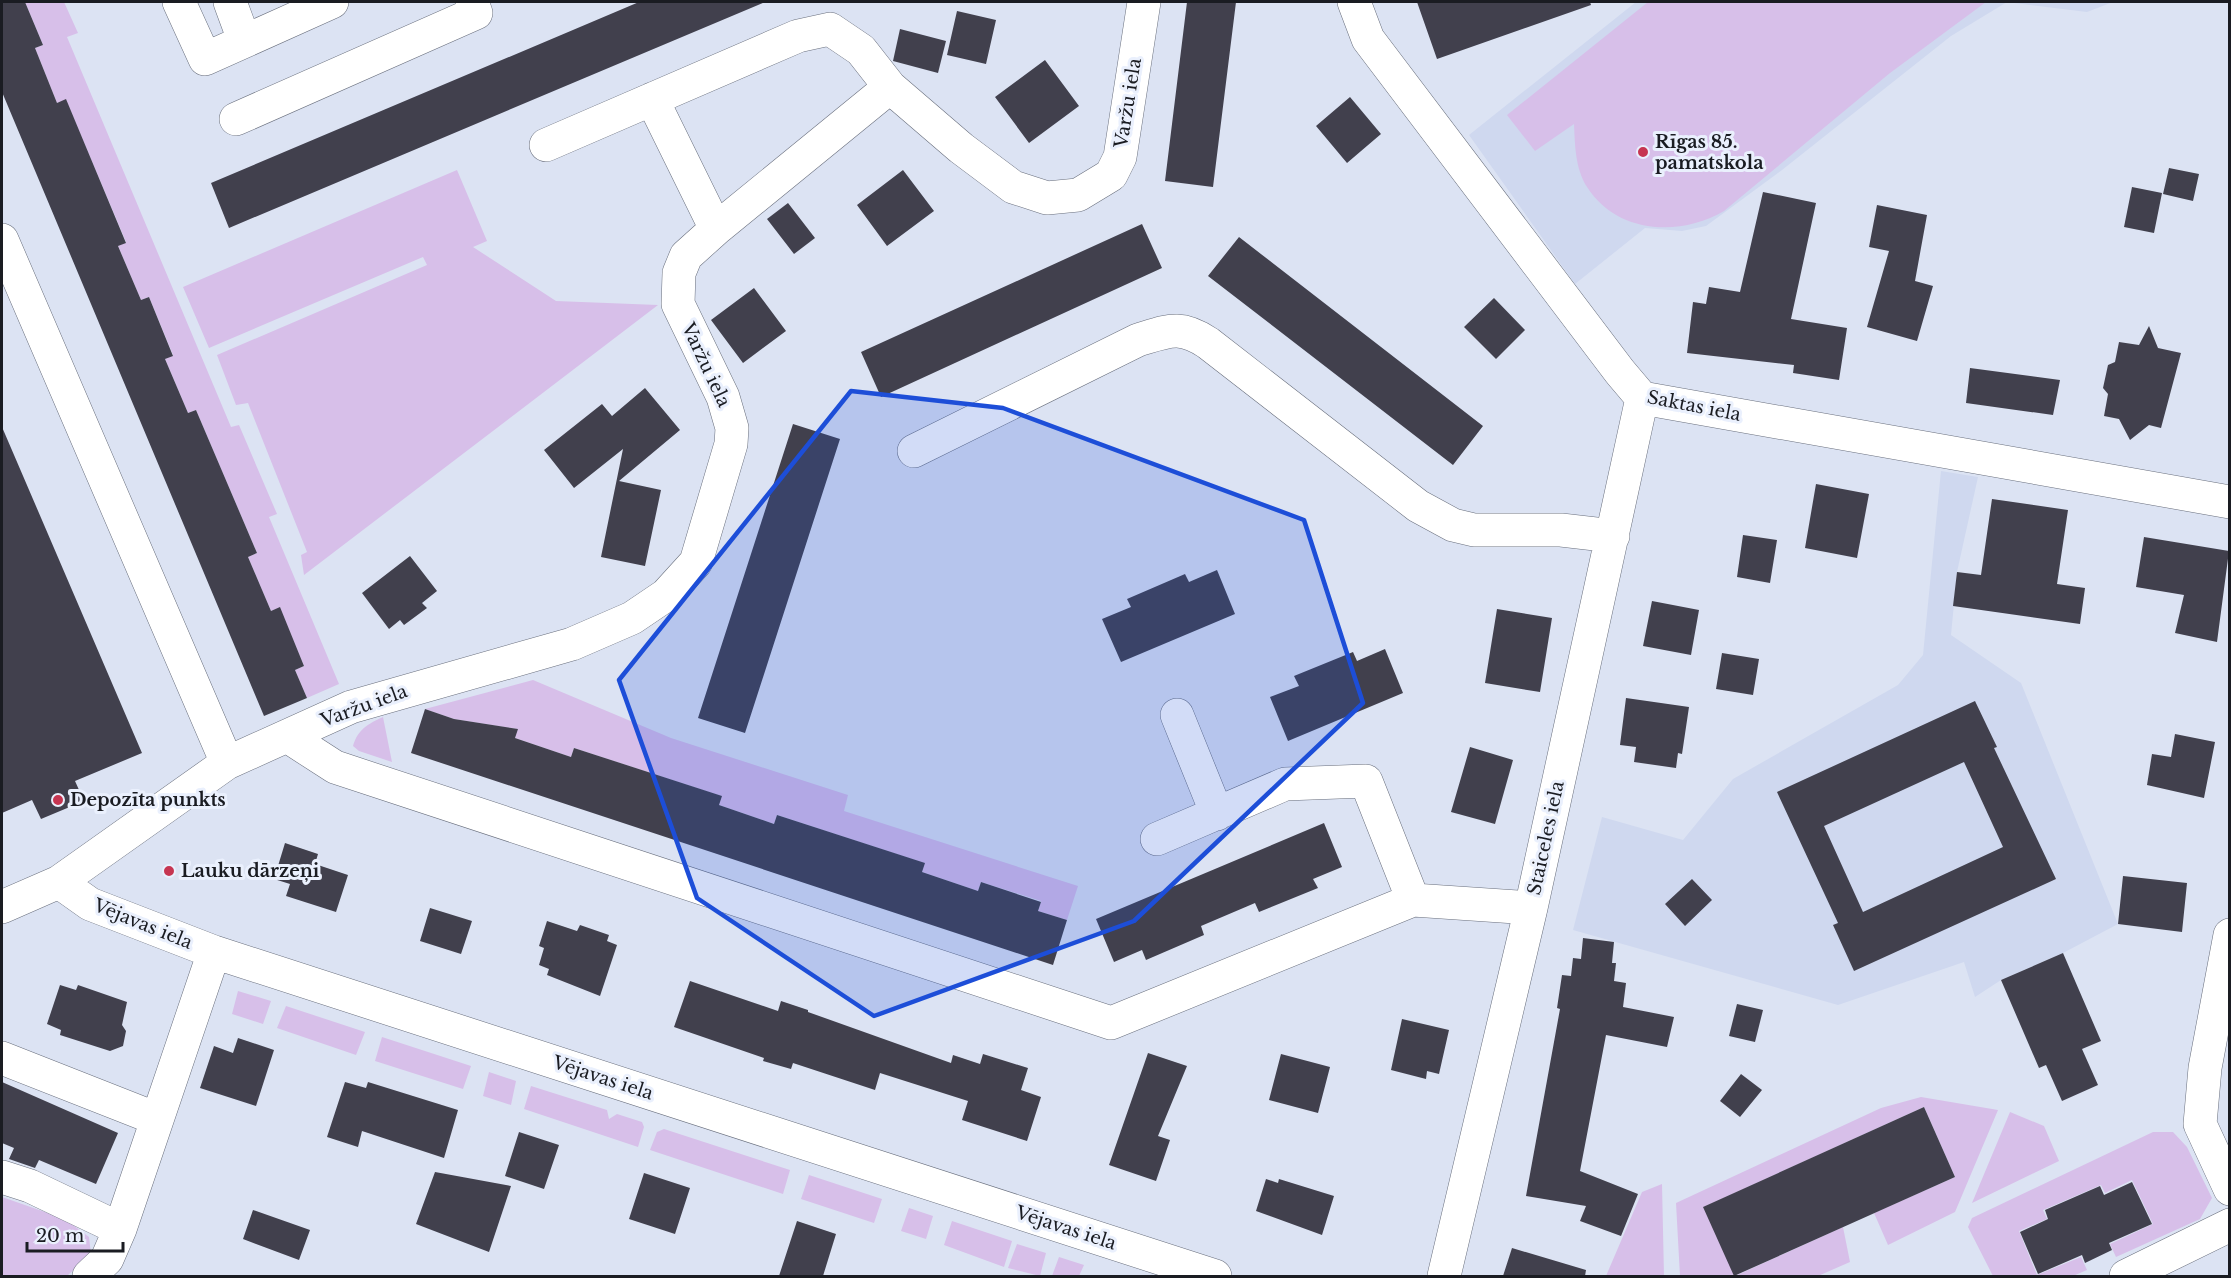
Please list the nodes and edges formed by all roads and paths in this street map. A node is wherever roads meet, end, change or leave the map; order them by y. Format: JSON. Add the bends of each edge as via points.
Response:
{"nodes":[{"id":1,"x":179,"y":2,"type":"edge"},
{"id":2,"x":230,"y":2,"type":"edge"},
{"id":3,"x":333,"y":2,"type":"edge"},
{"id":4,"x":472,"y":2,"type":"edge"},
{"id":5,"x":1144,"y":2,"type":"edge"},
{"id":6,"x":1354,"y":2,"type":"edge"},
{"id":7,"x":244,"y":40,"type":"junction"},
{"id":8,"x":890,"y":87,"type":"junction"},
{"id":9,"x":652,"y":99,"type":"junction"},
{"id":10,"x":236,"y":119,"type":"dead end"},
{"id":11,"x":546,"y":145,"type":"dead end"},
{"id":12,"x":716,"y":230,"type":"junction"},
{"id":13,"x":2,"y":240,"type":"edge"},
{"id":14,"x":1642,"y":398,"type":"junction"},
{"id":15,"x":914,"y":451,"type":"dead end"},
{"id":16,"x":2229,"y":502,"type":"edge"},
{"id":17,"x":1613,"y":536,"type":"junction"},
{"id":18,"x":1177,"y":715,"type":"dead end"},
{"id":19,"x":287,"y":736,"type":"junction"},
{"id":20,"x":227,"y":763,"type":"junction"},
{"id":21,"x":1217,"y":814,"type":"junction"},
{"id":22,"x":1157,"y":839,"type":"dead end"},
{"id":23,"x":59,"y":882,"type":"junction"},
{"id":24,"x":1413,"y":900,"type":"junction"},
{"id":25,"x":2,"y":907,"type":"edge"},
{"id":26,"x":1531,"y":908,"type":"junction"},
{"id":27,"x":2229,"y":935,"type":"edge"},
{"id":28,"x":214,"y":952,"type":"junction"},
{"id":29,"x":2,"y":1058,"type":"edge"},
{"id":30,"x":157,"y":1119,"type":"junction"},
{"id":31,"x":2,"y":1178,"type":"edge"},
{"id":32,"x":2229,"y":1189,"type":"edge"},
{"id":33,"x":2229,"y":1225,"type":"edge"},
{"id":34,"x":120,"y":1229,"type":"junction"},
{"id":35,"x":2140,"y":1273,"type":"edge"},
{"id":36,"x":89,"y":1276,"type":"edge"},
{"id":37,"x":1215,"y":1276,"type":"edge"},
{"id":38,"x":1444,"y":1276,"type":"edge"}],
"edges":[{"from":1,"to":7,"type":"street","via":[[205,59]]},
{"from":2,"to":7,"type":"street"},
{"from":3,"to":7,"type":"street"},
{"from":4,"to":10,"type":"street","via":[[476,13]]},
{"from":5,"to":8,"type":"street","name":"Varžu iela","via":[[1120,157],[1111,175],[1078,195],[1047,198],[1013,187]]},
{"from":6,"to":14,"type":"street","name":"Saktas iela","via":[[1368,39]]},
{"from":8,"to":9,"type":"street","via":[[861,50],[830,29],[798,36]]},
{"from":8,"to":12,"type":"street","name":"Varžu iela"},
{"from":9,"to":11,"type":"street"},
{"from":9,"to":12,"type":"street"},
{"from":12,"to":19,"type":"street","name":"Varžu iela","via":[[686,256],[679,273],[678,304],[723,396],[732,428],[731,444],[696,562],[666,595],[632,618],[582,640],[351,707]]},
{"from":13,"to":20,"type":"street"},
{"from":14,"to":16,"type":"street","name":"Saktas iela"},
{"from":14,"to":17,"type":"street","name":"Staiceles iela"},
{"from":15,"to":17,"type":"street","via":[[1138,340],[1184,330],[1208,342],[1418,506],[1452,525],[1474,530],[1561,530]]},
{"from":17,"to":26,"type":"street","name":"Staiceles iela"},
{"from":18,"to":21,"type":"street"},
{"from":19,"to":20,"type":"street","name":"Varžu iela"},
{"from":19,"to":24,"type":"street","via":[[335,767],[1112,1023]]},
{"from":20,"to":23,"type":"street","name":"Varžu iela"},
{"from":21,"to":22,"type":"street"},
{"from":21,"to":24,"type":"street","via":[[1285,784],[1366,781]]},
{"from":23,"to":25,"type":"street"},
{"from":23,"to":28,"type":"street","name":"Vējavas iela","via":[[90,904]]},
{"from":24,"to":26,"type":"street"},
{"from":26,"to":38,"type":"street","name":"Staiceles iela"},
{"from":27,"to":32,"type":"street","via":[[2205,1068],[2200,1124]]},
{"from":28,"to":30,"type":"street"},
{"from":28,"to":37,"type":"street","name":"Vējavas iela"},
{"from":29,"to":30,"type":"street"},
{"from":30,"to":34,"type":"street"},
{"from":31,"to":34,"type":"street","via":[[30,1186]]},
{"from":33,"to":35,"type":"street"},
{"from":34,"to":36,"type":"street","via":[[107,1258]]}]}
